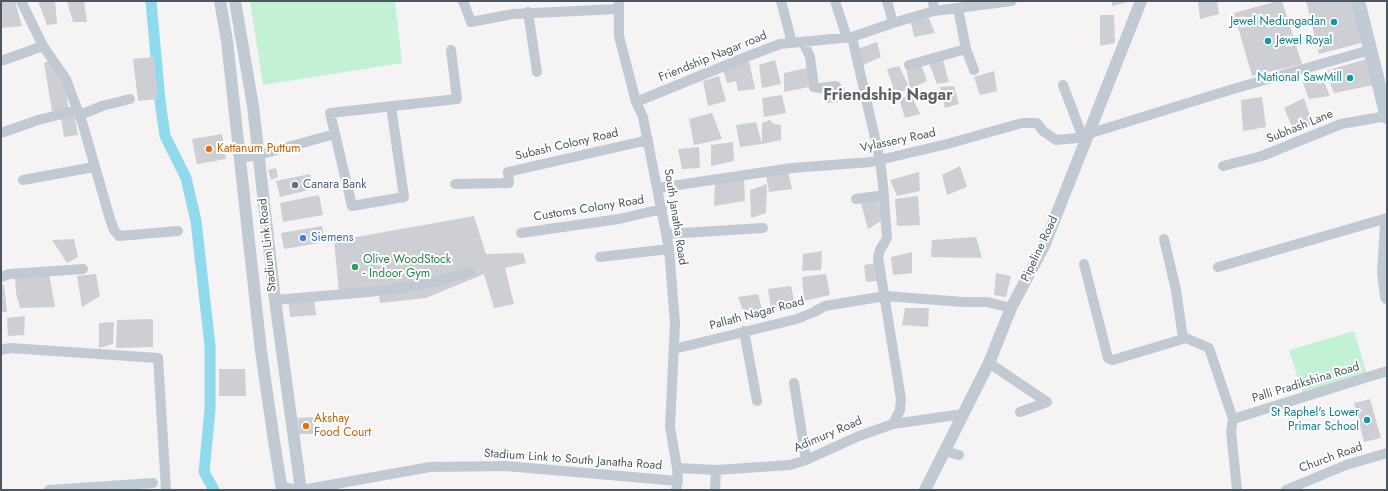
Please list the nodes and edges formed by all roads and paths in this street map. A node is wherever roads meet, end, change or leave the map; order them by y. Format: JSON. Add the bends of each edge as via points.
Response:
{"nodes":[{"id":1,"x":21,"y":1,"type":"edge"},
{"id":2,"x":220,"y":1,"type":"edge"},
{"id":3,"x":235,"y":1,"type":"edge"},
{"id":4,"x":463,"y":1,"type":"edge"},
{"id":5,"x":781,"y":1,"type":"edge"},
{"id":6,"x":835,"y":1,"type":"edge"},
{"id":7,"x":887,"y":1,"type":"edge"},
{"id":8,"x":1012,"y":1,"type":"edge"},
{"id":9,"x":1141,"y":1,"type":"edge"},
{"id":10,"x":1358,"y":1,"type":"edge"},
{"id":11,"x":619,"y":5,"type":"edge"},
{"id":12,"x":933,"y":6,"type":"edge"},
{"id":13,"x":958,"y":8,"type":"junction"},
{"id":14,"x":528,"y":12,"type":"junction"},
{"id":15,"x":893,"y":23,"type":"junction"},
{"id":16,"x":849,"y":37,"type":"junction"},
{"id":17,"x":803,"y":42,"type":"junction"},
{"id":18,"x":792,"y":43,"type":"junction"},
{"id":19,"x":42,"y":46,"type":"junction"},
{"id":20,"x":966,"y":49,"type":"junction"},
{"id":21,"x":451,"y":50,"type":"dead end"},
{"id":22,"x":1370,"y":50,"type":"junction"},
{"id":23,"x":1,"y":61,"type":"edge"},
{"id":24,"x":909,"y":65,"type":"dead end"},
{"id":25,"x":974,"y":70,"type":"dead end"},
{"id":26,"x":537,"y":72,"type":"dead end"},
{"id":27,"x":1063,"y":85,"type":"dead end"},
{"id":28,"x":836,"y":86,"type":"dead end"},
{"id":29,"x":130,"y":99,"type":"dead end"},
{"id":30,"x":636,"y":102,"type":"junction"},
{"id":31,"x":391,"y":106,"type":"junction"},
{"id":32,"x":79,"y":113,"type":"junction"},
{"id":33,"x":1387,"y":116,"type":"edge"},
{"id":34,"x":1,"y":134,"type":"edge"},
{"id":35,"x":335,"y":134,"type":"junction"},
{"id":36,"x":1086,"y":137,"type":"junction"},
{"id":37,"x":648,"y":140,"type":"junction"},
{"id":38,"x":258,"y":155,"type":"junction"},
{"id":39,"x":240,"y":158,"type":"junction"},
{"id":40,"x":880,"y":160,"type":"junction"},
{"id":41,"x":1223,"y":166,"type":"dead end"},
{"id":42,"x":94,"y":167,"type":"junction"},
{"id":43,"x":23,"y":180,"type":"dead end"},
{"id":44,"x":455,"y":184,"type":"dead end"},
{"id":45,"x":658,"y":188,"type":"junction"},
{"id":46,"x":884,"y":195,"type":"junction"},
{"id":47,"x":856,"y":199,"type":"dead end"},
{"id":48,"x":662,"y":209,"type":"junction"},
{"id":49,"x":1387,"y":218,"type":"edge"},
{"id":50,"x":1387,"y":226,"type":"edge"},
{"id":51,"x":762,"y":228,"type":"dead end"},
{"id":52,"x":178,"y":231,"type":"dead end"},
{"id":53,"x":521,"y":233,"type":"dead end"},
{"id":54,"x":667,"y":234,"type":"junction"},
{"id":55,"x":1164,"y":239,"type":"dead end"},
{"id":56,"x":669,"y":249,"type":"junction"},
{"id":57,"x":600,"y":257,"type":"dead end"},
{"id":58,"x":1084,"y":264,"type":"dead end"},
{"id":59,"x":1218,"y":267,"type":"dead end"},
{"id":60,"x":83,"y":268,"type":"dead end"},
{"id":61,"x":470,"y":272,"type":"dead end"},
{"id":62,"x":1,"y":277,"type":"edge"},
{"id":63,"x":885,"y":296,"type":"junction"},
{"id":64,"x":1387,"y":297,"type":"edge"},
{"id":65,"x":274,"y":300,"type":"junction"},
{"id":66,"x":256,"y":302,"type":"junction"},
{"id":67,"x":1011,"y":308,"type":"junction"},
{"id":68,"x":744,"y":331,"type":"junction"},
{"id":69,"x":1183,"y":338,"type":"junction"},
{"id":70,"x":674,"y":349,"type":"junction"},
{"id":71,"x":1,"y":350,"type":"edge"},
{"id":72,"x":989,"y":363,"type":"junction"},
{"id":73,"x":1387,"y":371,"type":"edge"},
{"id":74,"x":794,"y":382,"type":"dead end"},
{"id":75,"x":757,"y":401,"type":"dead end"},
{"id":76,"x":1020,"y":412,"type":"dead end"},
{"id":77,"x":963,"y":414,"type":"junction"},
{"id":78,"x":1233,"y":419,"type":"junction"},
{"id":79,"x":893,"y":424,"type":"junction"},
{"id":80,"x":944,"y":451,"type":"junction"},
{"id":81,"x":1387,"y":453,"type":"edge"},
{"id":82,"x":958,"y":455,"type":"dead end"},
{"id":83,"x":806,"y":460,"type":"junction"},
{"id":84,"x":677,"y":468,"type":"junction"},
{"id":85,"x":716,"y":470,"type":"junction"},
{"id":86,"x":152,"y":482,"type":"dead end"},
{"id":87,"x":677,"y":486,"type":"edge"},
{"id":88,"x":282,"y":488,"type":"edge"},
{"id":89,"x":49,"y":490,"type":"edge"},
{"id":90,"x":166,"y":490,"type":"edge"},
{"id":91,"x":301,"y":490,"type":"edge"},
{"id":92,"x":715,"y":490,"type":"edge"},
{"id":93,"x":924,"y":490,"type":"edge"},
{"id":94,"x":1238,"y":490,"type":"edge"},
{"id":95,"x":1286,"y":490,"type":"edge"}],
"edges":[{"from":1,"to":19,"type":"street"},
{"from":2,"to":39,"type":"street","name":"Stadium Link Road"},
{"from":3,"to":38,"type":"street","name":"Stadium Link Road","via":[[253,106]]},
{"from":4,"to":14,"type":"street","via":[[471,22]]},
{"from":5,"to":18,"type":"street"},
{"from":6,"to":16,"type":"street"},
{"from":7,"to":15,"type":"street"},
{"from":8,"to":13,"type":"street","name":"Friendship Nagar road"},
{"from":9,"to":36,"type":"street","name":"Pipeline Road"},
{"from":10,"to":22,"type":"main road"},
{"from":11,"to":14,"type":"street"},
{"from":11,"to":30,"type":"street","name":"South Janatha Road","via":[[619,36]]},
{"from":12,"to":13,"type":"street","name":"Friendship Nagar road"},
{"from":12,"to":15,"type":"street","name":"Friendship Nagar road"},
{"from":13,"to":20,"type":"street"},
{"from":14,"to":26,"type":"street"},
{"from":15,"to":16,"type":"street","name":"Friendship Nagar road"},
{"from":16,"to":17,"type":"street","name":"Friendship Nagar road"},
{"from":16,"to":40,"type":"street"},
{"from":17,"to":18,"type":"street","name":"Friendship Nagar road"},
{"from":17,"to":28,"type":"street","via":[[810,57],[814,87]]},
{"from":18,"to":30,"type":"street","name":"Friendship Nagar road","via":[[780,44]]},
{"from":19,"to":23,"type":"street"},
{"from":19,"to":32,"type":"street","via":[[66,79]]},
{"from":20,"to":24,"type":"street"},
{"from":20,"to":25,"type":"street"},
{"from":21,"to":31,"type":"street","via":[[457,99]]},
{"from":22,"to":33,"type":"main road"},
{"from":22,"to":36,"type":"street","name":"Vylassery Road","via":[[1233,89]]},
{"from":27,"to":36,"type":"street"},
{"from":29,"to":32,"type":"street"},
{"from":30,"to":37,"type":"street","name":"South Janatha Road","via":[[643,117]]},
{"from":31,"to":35,"type":"street","via":[[330,113]]},
{"from":31,"to":35,"type":"street","via":[[404,196],[352,206]]},
{"from":32,"to":34,"type":"street","via":[[38,120]]},
{"from":32,"to":42,"type":"street"},
{"from":33,"to":41,"type":"street","name":"Subhash Lane","via":[[1341,124],[1262,156]]},
{"from":35,"to":38,"type":"street"},
{"from":36,"to":40,"type":"street","name":"Vylassery Road","via":[[1056,140],[1037,123],[1022,123]]},
{"from":36,"to":67,"type":"street","name":"Pipeline Road","via":[[1044,246]]},
{"from":37,"to":44,"type":"street","name":"Subash Colony Road","via":[[508,172],[509,183]]},
{"from":37,"to":45,"type":"street","name":"South Janatha Road"},
{"from":38,"to":39,"type":"street"},
{"from":38,"to":65,"type":"street","name":"Stadium Link Road"},
{"from":39,"to":66,"type":"street","name":"Stadium Link Road"},
{"from":40,"to":45,"type":"street","name":"Vylassery Road","via":[[792,168]]},
{"from":40,"to":46,"type":"street"},
{"from":42,"to":43,"type":"street"},
{"from":42,"to":52,"type":"street","via":[[110,219],[119,236]]},
{"from":45,"to":48,"type":"street","name":"South Janatha Road"},
{"from":46,"to":47,"type":"street"},
{"from":46,"to":63,"type":"street","via":[[886,238],[878,257]]},
{"from":48,"to":53,"type":"street","name":"Customs Colony Road","via":[[619,219]]},
{"from":48,"to":54,"type":"street","name":"South Janatha Road"},
{"from":49,"to":59,"type":"street"},
{"from":50,"to":64,"type":"main road","via":[[1384,272]]},
{"from":51,"to":54,"type":"street"},
{"from":54,"to":56,"type":"street","name":"South Janatha Road"},
{"from":55,"to":69,"type":"street","via":[[1176,290]]},
{"from":56,"to":57,"type":"street"},
{"from":56,"to":70,"type":"street","name":"South Janatha Road","via":[[675,323]]},
{"from":58,"to":69,"type":"street","via":[[1108,358],[1113,360]]},
{"from":60,"to":62,"type":"street","via":[[10,274]]},
{"from":61,"to":65,"type":"street","via":[[422,285]]},
{"from":63,"to":67,"type":"street","name":"Pallath Nagar Road","via":[[987,302]]},
{"from":63,"to":68,"type":"street","name":"Pallath Nagar Road","via":[[825,306],[797,319]]},
{"from":63,"to":79,"type":"street","via":[[901,399],[900,410]]},
{"from":65,"to":66,"type":"street"},
{"from":65,"to":91,"type":"street","name":"Stadium Link Road"},
{"from":66,"to":88,"type":"street","name":"Stadium Link Road"},
{"from":67,"to":72,"type":"street","name":"Pipeline Road"},
{"from":68,"to":70,"type":"street","name":"Pallath Nagar Road"},
{"from":68,"to":75,"type":"street"},
{"from":69,"to":78,"type":"street","via":[[1209,348]]},
{"from":70,"to":84,"type":"street","name":"South Janatha Road","via":[[670,427]]},
{"from":71,"to":90,"type":"street","via":[[10,348],[158,358]]},
{"from":72,"to":76,"type":"street","via":[[1047,402]]},
{"from":72,"to":77,"type":"street","name":"Pipeline Road"},
{"from":73,"to":78,"type":"street","name":"Palli Pradikshina Road"},
{"from":74,"to":83,"type":"street"},
{"from":77,"to":79,"type":"street","name":"Adimury Road"},
{"from":77,"to":80,"type":"street","name":"Pipeline Road"},
{"from":78,"to":94,"type":"street","via":[[1231,431]]},
{"from":79,"to":83,"type":"street","name":"Adimury Road"},
{"from":80,"to":82,"type":"street"},
{"from":80,"to":93,"type":"street","name":"Pipeline Road"},
{"from":81,"to":95,"type":"street","name":"Church Road","via":[[1346,465]]},
{"from":83,"to":85,"type":"street","name":"Adimury Road","via":[[790,465]]},
{"from":84,"to":85,"type":"street","name":"Adimury Road"},
{"from":84,"to":87,"type":"street","name":"South Janatha Road"},
{"from":85,"to":92,"type":"street"},
{"from":86,"to":89,"type":"street"},
{"from":87,"to":91,"type":"street","name":"Stadium Link to South Janatha Road","via":[[506,466],[430,467]]},
{"from":88,"to":91,"type":"street","name":"Stadium Link to South Janatha Road"}]}
